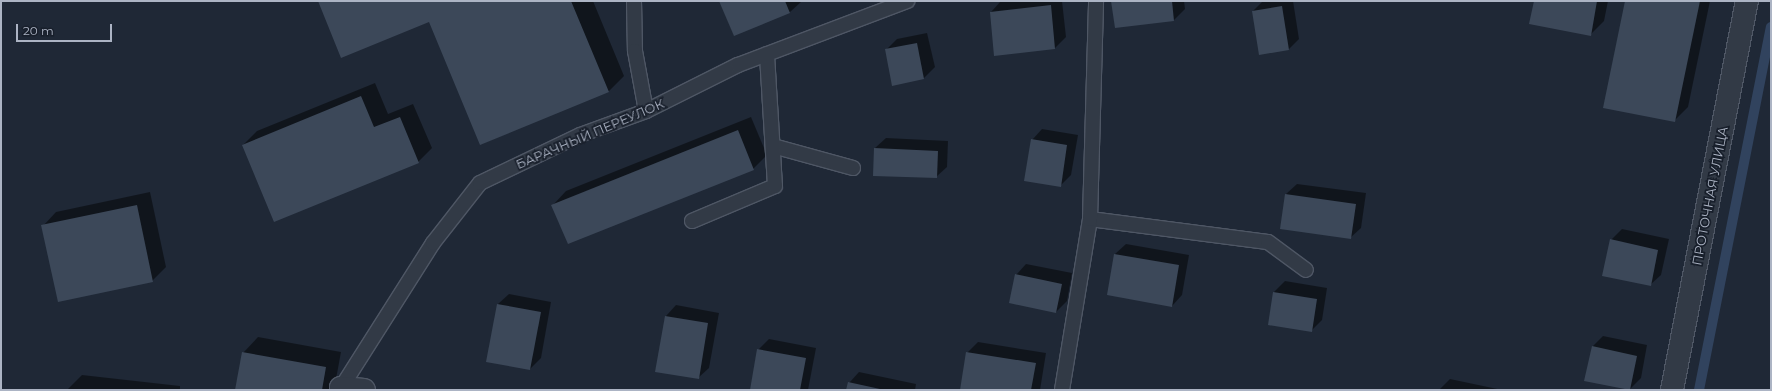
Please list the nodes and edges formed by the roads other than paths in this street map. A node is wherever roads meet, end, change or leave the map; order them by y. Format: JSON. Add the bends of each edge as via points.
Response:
{"nodes":[{"id":1,"x":634,"y":1,"type":"edge"},
{"id":2,"x":907,"y":1,"type":"edge"},
{"id":3,"x":1096,"y":1,"type":"edge"},
{"id":4,"x":1747,"y":1,"type":"edge"},
{"id":5,"x":767,"y":54,"type":"junction"},
{"id":6,"x":646,"y":112,"type":"junction"},
{"id":7,"x":773,"y":146,"type":"junction"},
{"id":8,"x":854,"y":168,"type":"dead end"},
{"id":9,"x":1090,"y":220,"type":"junction"},
{"id":10,"x":692,"y":221,"type":"dead end"},
{"id":11,"x":1306,"y":270,"type":"dead end"},
{"id":12,"x":341,"y":389,"type":"edge"},
{"id":13,"x":364,"y":390,"type":"edge"},
{"id":14,"x":1062,"y":390,"type":"edge"},
{"id":15,"x":1672,"y":390,"type":"edge"}],
"edges":[{"from":1,"to":6,"type":"lane","via":[[634,51]]},
{"from":2,"to":5,"type":"lane","name":"БАРАЧНЫЙ ПЕРЕУЛОК"},
{"from":3,"to":9,"type":"lane"},
{"from":4,"to":15,"type":"street","name":"ПРОТОЧНАЯ УЛИЦА"},
{"from":5,"to":6,"type":"lane","name":"БАРАЧНЫЙ ПЕРЕУЛОК","via":[[738,65]]},
{"from":5,"to":7,"type":"lane"},
{"from":6,"to":12,"type":"lane","name":"БАРАЧНЫЙ ПЕРЕУЛОК","via":[[580,135],[480,183],[433,243]]},
{"from":7,"to":8,"type":"lane"},
{"from":7,"to":10,"type":"lane","via":[[775,186]]},
{"from":9,"to":11,"type":"lane","via":[[1268,242]]},
{"from":9,"to":14,"type":"lane"},
{"from":12,"to":13,"type":"street"}]}
